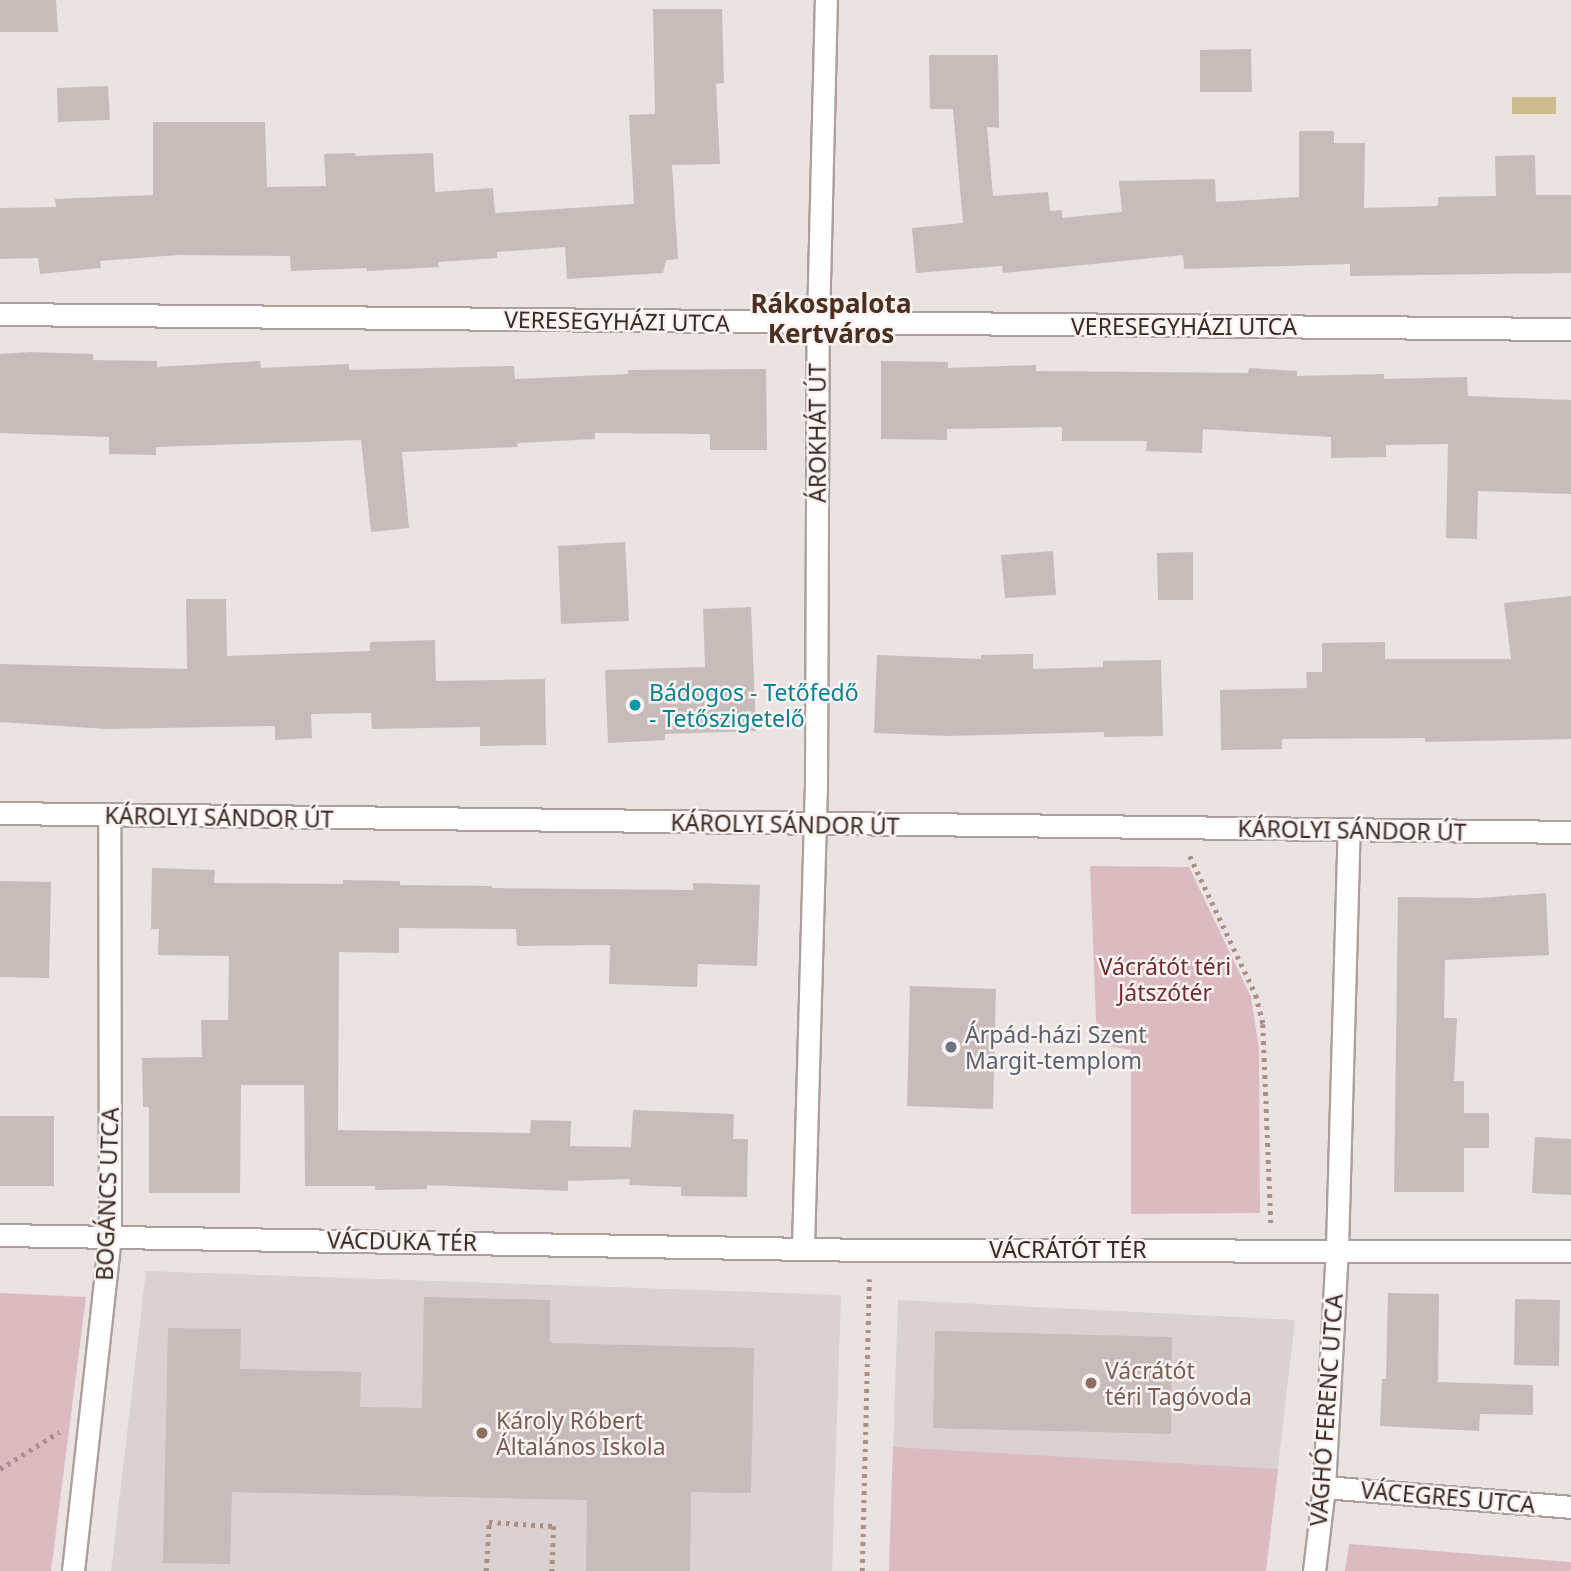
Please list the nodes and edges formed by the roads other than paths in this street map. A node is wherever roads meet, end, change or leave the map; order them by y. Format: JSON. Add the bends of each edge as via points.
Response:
{"nodes":[{"id":1,"x":826,"y":0,"type":"edge"},
{"id":2,"x":0,"y":314,"type":"edge"},
{"id":3,"x":818,"y":323,"type":"junction"},
{"id":4,"x":1571,"y":329,"type":"edge"},
{"id":5,"x":0,"y":813,"type":"edge"},
{"id":6,"x":108,"y":815,"type":"junction"},
{"id":7,"x":815,"y":825,"type":"junction"},
{"id":8,"x":1349,"y":830,"type":"junction"},
{"id":9,"x":1571,"y":832,"type":"edge"},
{"id":10,"x":110,"y":1237,"type":"junction"},
{"id":11,"x":4,"y":1240,"type":"edge"},
{"id":12,"x":803,"y":1247,"type":"junction"},
{"id":13,"x":1337,"y":1248,"type":"junction"},
{"id":14,"x":1571,"y":1251,"type":"edge"},
{"id":15,"x":1324,"y":1487,"type":"junction"},
{"id":16,"x":1571,"y":1507,"type":"edge"},
{"id":17,"x":73,"y":1571,"type":"edge"},
{"id":18,"x":1314,"y":1571,"type":"edge"}],
"edges":[{"from":1,"to":3,"type":"street","name":"ÁROKHÁT ÚT"},
{"from":2,"to":3,"type":"street","name":"VERESEGYHÁZI UTCA"},
{"from":3,"to":4,"type":"street","name":"VERESEGYHÁZI UTCA"},
{"from":3,"to":7,"type":"street","name":"ÁROKHÁT ÚT"},
{"from":5,"to":6,"type":"street","name":"KÁROLYI SÁNDOR ÚT"},
{"from":6,"to":7,"type":"street","name":"KÁROLYI SÁNDOR ÚT"},
{"from":6,"to":10,"type":"street","name":"BOGÁNCS UTCA"},
{"from":7,"to":8,"type":"street","name":"KÁROLYI SÁNDOR ÚT"},
{"from":7,"to":12,"type":"street"},
{"from":8,"to":9,"type":"street","name":"KÁROLYI SÁNDOR ÚT"},
{"from":8,"to":13,"type":"street"},
{"from":10,"to":11,"type":"street","name":"VÁCDUKA TÉR"},
{"from":10,"to":12,"type":"street","name":"VÁCDUKA TÉR"},
{"from":10,"to":17,"type":"street","name":"BOGÁNCS UTCA"},
{"from":12,"to":13,"type":"street","name":"VÁCRÁTÓT TÉR"},
{"from":13,"to":14,"type":"street","name":"VÁCRÁTÓT TÉR"},
{"from":13,"to":15,"type":"street","name":"VÁGHÓ FERENC UTCA"},
{"from":15,"to":16,"type":"street","name":"VÁCEGRES UTCA"},
{"from":15,"to":18,"type":"street","name":"VÁGHÓ FERENC UTCA"}]}
